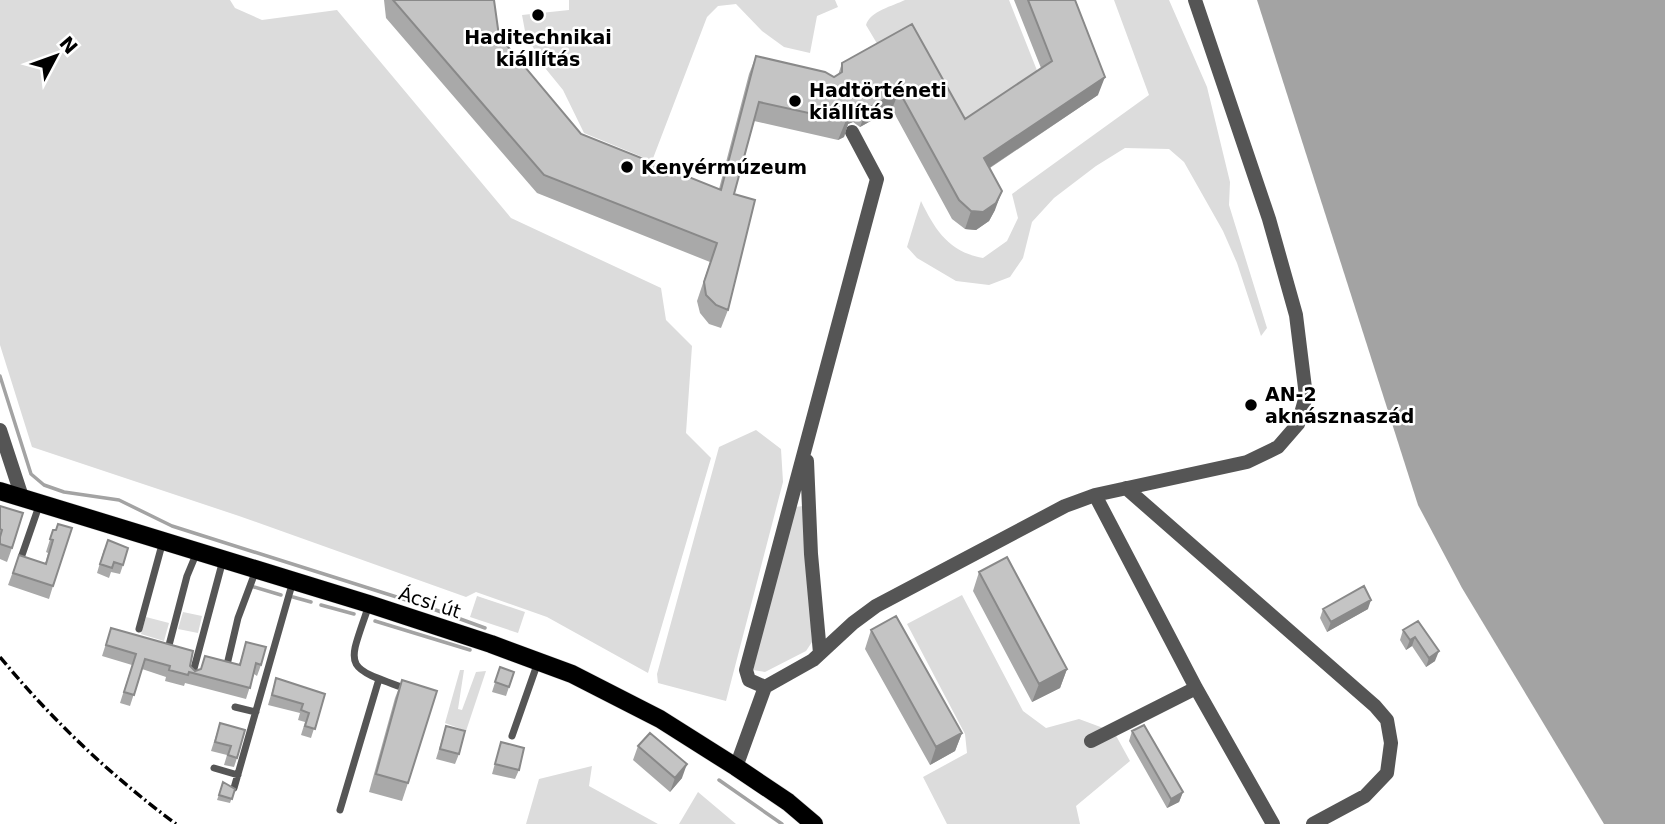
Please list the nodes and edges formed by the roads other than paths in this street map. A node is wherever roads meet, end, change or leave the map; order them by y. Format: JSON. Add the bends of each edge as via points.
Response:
{"nodes":[{"id":1,"x":1195,"y":0,"type":"edge"},
{"id":2,"x":852,"y":132,"type":"edge"},
{"id":3,"x":0,"y":430,"type":"edge"},
{"id":4,"x":806,"y":449,"type":"junction"},
{"id":5,"x":1126,"y":488,"type":"junction"},
{"id":6,"x":0,"y":491,"type":"edge"},
{"id":7,"x":1095,"y":495,"type":"junction"},
{"id":8,"x":22,"y":497,"type":"junction"},
{"id":9,"x":40,"y":503,"type":"junction"},
{"id":10,"x":809,"y":506,"type":"junction"},
{"id":11,"x":789,"y":507,"type":"junction"},
{"id":12,"x":163,"y":541,"type":"junction"},
{"id":13,"x":197,"y":551,"type":"junction"},
{"id":14,"x":22,"y":555,"type":"edge"},
{"id":15,"x":223,"y":559,"type":"junction"},
{"id":16,"x":256,"y":569,"type":"junction"},
{"id":17,"x":293,"y":580,"type":"junction"},
{"id":18,"x":369,"y":604,"type":"junction"},
{"id":19,"x":139,"y":629,"type":"dead end"},
{"id":20,"x":168,"y":649,"type":"edge"},
{"id":21,"x":820,"y":653,"type":"junction"},
{"id":22,"x":538,"y":661,"type":"junction"},
{"id":23,"x":226,"y":669,"type":"edge"},
{"id":24,"x":192,"y":676,"type":"edge"},
{"id":25,"x":379,"y":679,"type":"junction"},
{"id":26,"x":765,"y":687,"type":"junction"},
{"id":27,"x":1196,"y":688,"type":"junction"},
{"id":28,"x":411,"y":690,"type":"edge"},
{"id":29,"x":235,"y":707,"type":"dead end"},
{"id":30,"x":256,"y":712,"type":"junction"},
{"id":31,"x":512,"y":736,"type":"dead end"},
{"id":32,"x":1091,"y":741,"type":"dead end"},
{"id":33,"x":736,"y":767,"type":"junction"},
{"id":34,"x":214,"y":768,"type":"dead end"},
{"id":35,"x":238,"y":775,"type":"junction"},
{"id":36,"x":234,"y":788,"type":"edge"},
{"id":37,"x":340,"y":810,"type":"dead end"},
{"id":38,"x":814,"y":824,"type":"edge"},
{"id":39,"x":1273,"y":824,"type":"edge"},
{"id":40,"x":1313,"y":824,"type":"edge"}],
"edges":[{"from":1,"to":5,"type":"street","via":[[1276,243],[1296,315],[1306,396],[1298,424],[1278,447],[1247,462]]},
{"from":2,"to":4,"type":"street","via":[[877,179]]},
{"from":3,"to":8,"type":"street"},
{"from":4,"to":10,"type":"street"},
{"from":4,"to":11,"type":"street"},
{"from":5,"to":7,"type":"street"},
{"from":5,"to":40,"type":"street","via":[[1387,720],[1391,743],[1387,773],[1365,796]]},
{"from":6,"to":8,"type":"main road","name":"Ácsi út"},
{"from":7,"to":21,"type":"street","via":[[1065,506],[876,606]]},
{"from":7,"to":27,"type":"street"},
{"from":8,"to":9,"type":"main road","name":"Ácsi út"},
{"from":9,"to":12,"type":"main road","name":"Ácsi út"},
{"from":9,"to":14,"type":"lane"},
{"from":10,"to":11,"type":"street","via":[[800,501]]},
{"from":10,"to":21,"type":"street"},
{"from":11,"to":26,"type":"street","via":[[746,670],[749,680]]},
{"from":12,"to":13,"type":"main road","name":"Ácsi út"},
{"from":12,"to":19,"type":"lane"},
{"from":13,"to":15,"type":"main road","name":"Ácsi út"},
{"from":13,"to":20,"type":"lane"},
{"from":15,"to":16,"type":"main road","name":"Ácsi út"},
{"from":15,"to":24,"type":"lane"},
{"from":16,"to":17,"type":"main road","name":"Ácsi út"},
{"from":16,"to":23,"type":"lane"},
{"from":17,"to":18,"type":"main road","name":"Ácsi út"},
{"from":17,"to":30,"type":"lane"},
{"from":18,"to":22,"type":"main road","name":"Ácsi út"},
{"from":18,"to":25,"type":"lane","via":[[353,659],[361,672]]},
{"from":21,"to":26,"type":"street"},
{"from":22,"to":31,"type":"lane"},
{"from":22,"to":33,"type":"main road","name":"Ácsi út","via":[[660,719]]},
{"from":25,"to":28,"type":"lane"},
{"from":25,"to":37,"type":"lane"},
{"from":26,"to":33,"type":"street"},
{"from":27,"to":32,"type":"street"},
{"from":27,"to":39,"type":"street"},
{"from":29,"to":30,"type":"lane"},
{"from":30,"to":35,"type":"lane"},
{"from":33,"to":38,"type":"main road","name":"Ácsi út"},
{"from":34,"to":35,"type":"lane"},
{"from":35,"to":36,"type":"lane"}]}
